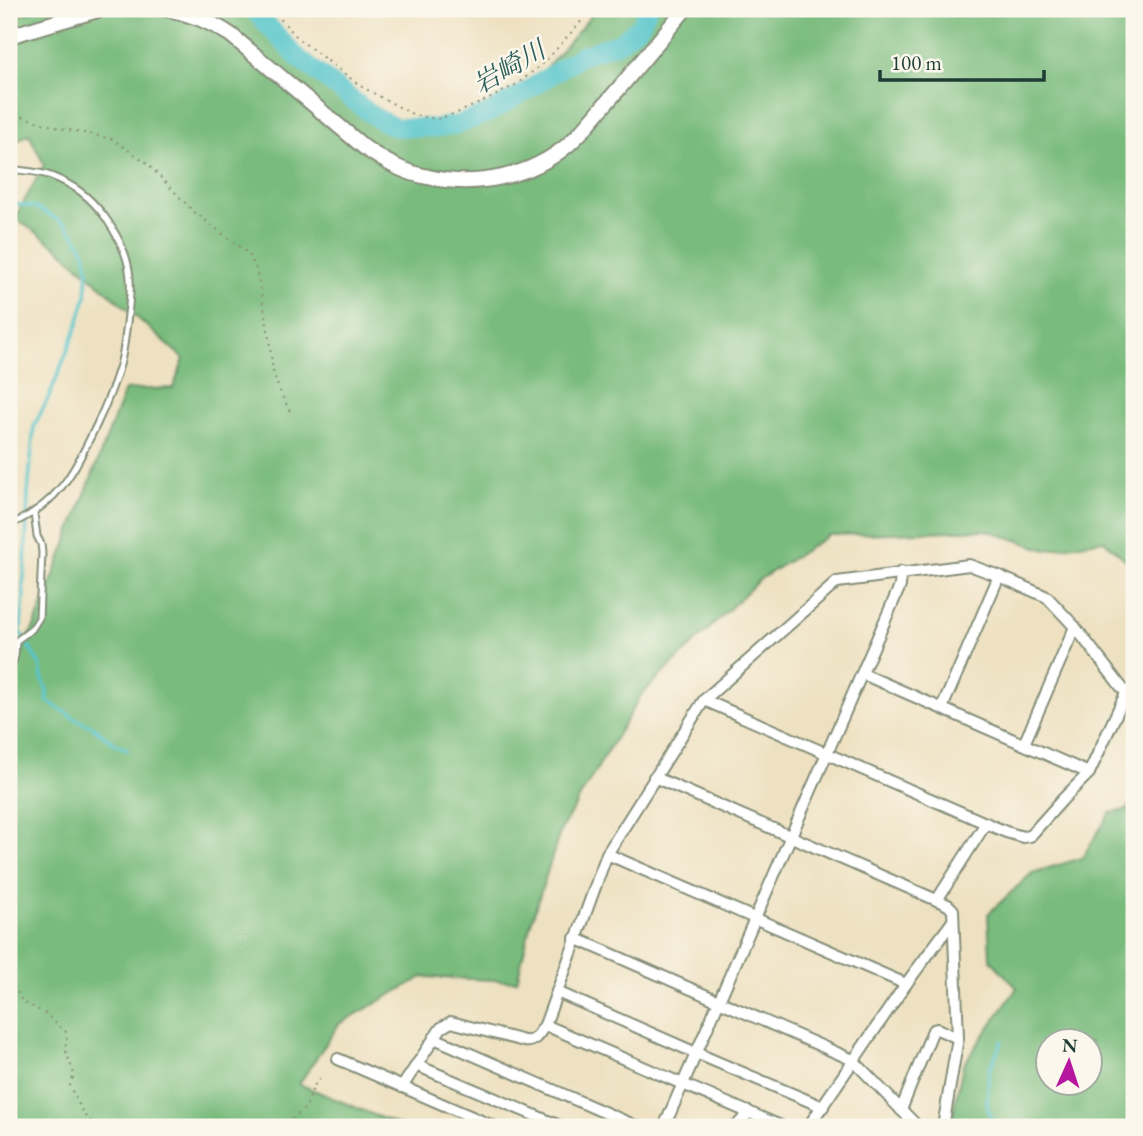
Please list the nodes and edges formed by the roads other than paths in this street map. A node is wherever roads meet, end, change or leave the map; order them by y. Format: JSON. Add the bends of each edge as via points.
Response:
{"nodes":[{"id":1,"x":100,"y":9,"type":"edge"},
{"id":2,"x":167,"y":9,"type":"edge"},
{"id":3,"x":685,"y":9,"type":"edge"},
{"id":4,"x":9,"y":36,"type":"edge"},
{"id":5,"x":9,"y":169,"type":"edge"},
{"id":6,"x":9,"y":296,"type":"edge"},
{"id":7,"x":9,"y":336,"type":"edge"},
{"id":8,"x":34,"y":513,"type":"junction"},
{"id":9,"x":9,"y":525,"type":"edge"},
{"id":10,"x":901,"y":572,"type":"junction"},
{"id":11,"x":999,"y":576,"type":"junction"},
{"id":12,"x":1075,"y":627,"type":"junction"},
{"id":13,"x":9,"y":673,"type":"edge"},
{"id":14,"x":863,"y":674,"type":"junction"},
{"id":15,"x":704,"y":700,"type":"junction"},
{"id":16,"x":942,"y":708,"type":"junction"},
{"id":17,"x":1024,"y":744,"type":"junction"},
{"id":18,"x":827,"y":753,"type":"junction"},
{"id":19,"x":1089,"y":773,"type":"junction"},
{"id":20,"x":654,"y":778,"type":"junction"},
{"id":21,"x":986,"y":823,"type":"junction"},
{"id":22,"x":791,"y":837,"type":"junction"},
{"id":23,"x":607,"y":854,"type":"junction"},
{"id":24,"x":937,"y":900,"type":"junction"},
{"id":25,"x":755,"y":918,"type":"junction"},
{"id":26,"x":953,"y":921,"type":"junction"},
{"id":27,"x":575,"y":938,"type":"junction"},
{"id":28,"x":906,"y":984,"type":"junction"},
{"id":29,"x":557,"y":992,"type":"junction"},
{"id":30,"x":719,"y":1001,"type":"junction"},
{"id":31,"x":545,"y":1025,"type":"junction"},
{"id":32,"x":434,"y":1038,"type":"junction"},
{"id":33,"x":958,"y":1038,"type":"junction"},
{"id":34,"x":696,"y":1053,"type":"junction"},
{"id":35,"x":338,"y":1059,"type":"dead end"},
{"id":36,"x":853,"y":1060,"type":"junction"},
{"id":37,"x":416,"y":1065,"type":"junction"},
{"id":38,"x":683,"y":1084,"type":"junction"},
{"id":39,"x":402,"y":1087,"type":"junction"},
{"id":40,"x":901,"y":1110,"type":"junction"},
{"id":41,"x":749,"y":1112,"type":"junction"},
{"id":42,"x":820,"y":1112,"type":"junction"},
{"id":43,"x":495,"y":1127,"type":"edge"},
{"id":44,"x":562,"y":1127,"type":"edge"},
{"id":45,"x":638,"y":1127,"type":"edge"},
{"id":46,"x":664,"y":1127,"type":"edge"},
{"id":47,"x":736,"y":1127,"type":"edge"},
{"id":48,"x":783,"y":1127,"type":"edge"},
{"id":49,"x":808,"y":1127,"type":"edge"},
{"id":50,"x":824,"y":1127,"type":"edge"},
{"id":51,"x":918,"y":1127,"type":"edge"},
{"id":52,"x":943,"y":1127,"type":"edge"}],
"edges":[{"from":1,"to":4,"type":"street"},
{"from":2,"to":3,"type":"street","via":[[208,21],[231,35],[383,160],[409,172],[458,181],[486,180],[533,167],[569,144]]},
{"from":5,"to":8,"type":"lane","via":[[51,176],[90,198],[113,228],[129,270],[124,348],[109,397],[78,464],[60,490]]},
{"from":6,"to":7,"type":"lane"},
{"from":8,"to":9,"type":"lane"},
{"from":8,"to":13,"type":"lane","via":[[42,553],[39,618],[16,641]]},
{"from":10,"to":11,"type":"street","via":[[969,565]]},
{"from":10,"to":14,"type":"street","via":[[900,586]]},
{"from":10,"to":15,"type":"street","via":[[837,582]]},
{"from":11,"to":12,"type":"street","via":[[1047,597]]},
{"from":11,"to":16,"type":"street"},
{"from":12,"to":17,"type":"street"},
{"from":12,"to":19,"type":"street","via":[[1126,693]]},
{"from":14,"to":16,"type":"street"},
{"from":14,"to":18,"type":"street"},
{"from":15,"to":18,"type":"street"},
{"from":15,"to":20,"type":"street"},
{"from":16,"to":17,"type":"street"},
{"from":17,"to":19,"type":"street"},
{"from":18,"to":21,"type":"street"},
{"from":18,"to":22,"type":"street"},
{"from":19,"to":21,"type":"street","via":[[1030,836]]},
{"from":20,"to":22,"type":"street"},
{"from":20,"to":23,"type":"street"},
{"from":21,"to":24,"type":"street"},
{"from":22,"to":24,"type":"street"},
{"from":22,"to":25,"type":"street"},
{"from":23,"to":25,"type":"street"},
{"from":23,"to":27,"type":"street"},
{"from":24,"to":26,"type":"street","via":[[953,910]]},
{"from":25,"to":28,"type":"street"},
{"from":25,"to":30,"type":"street"},
{"from":26,"to":28,"type":"street"},
{"from":26,"to":33,"type":"street"},
{"from":27,"to":29,"type":"street"},
{"from":27,"to":30,"type":"street"},
{"from":28,"to":36,"type":"street"},
{"from":29,"to":31,"type":"street"},
{"from":29,"to":34,"type":"street"},
{"from":30,"to":34,"type":"street"},
{"from":30,"to":36,"type":"street"},
{"from":31,"to":32,"type":"street","via":[[530,1042],[451,1022]]},
{"from":31,"to":38,"type":"street"},
{"from":32,"to":37,"type":"street"},
{"from":32,"to":45,"type":"street"},
{"from":33,"to":40,"type":"street","via":[[933,1030]]},
{"from":33,"to":52,"type":"street"},
{"from":34,"to":38,"type":"street"},
{"from":34,"to":42,"type":"street"},
{"from":35,"to":39,"type":"street"},
{"from":36,"to":40,"type":"street"},
{"from":36,"to":42,"type":"street"},
{"from":37,"to":39,"type":"street"},
{"from":37,"to":44,"type":"street"},
{"from":38,"to":41,"type":"street"},
{"from":38,"to":46,"type":"street"},
{"from":39,"to":43,"type":"street"},
{"from":40,"to":51,"type":"street"},
{"from":41,"to":47,"type":"street"},
{"from":41,"to":48,"type":"street"},
{"from":42,"to":49,"type":"street"},
{"from":42,"to":50,"type":"street"}]}
